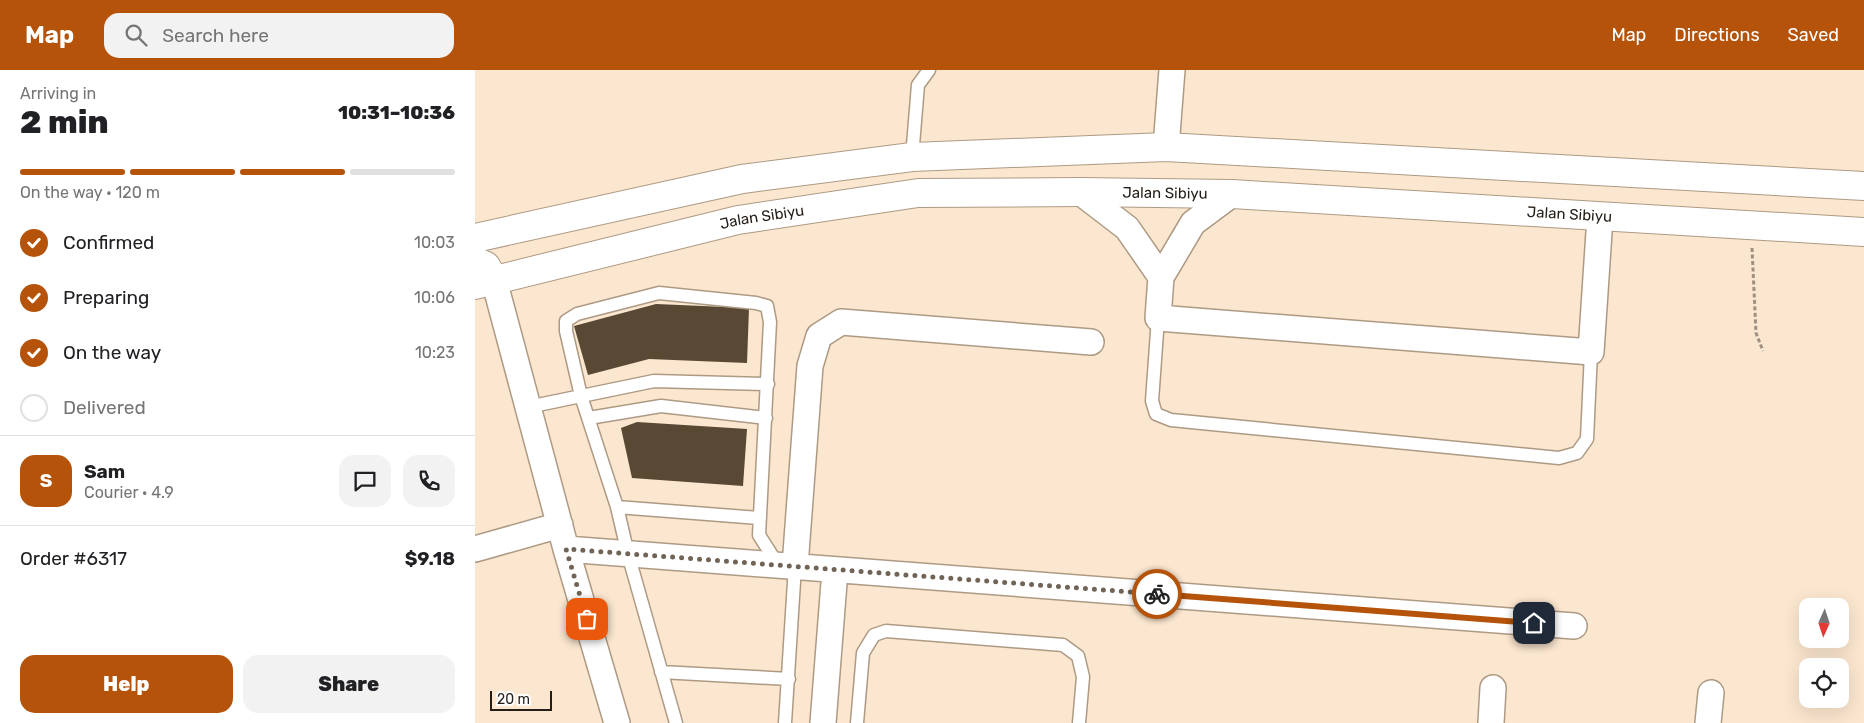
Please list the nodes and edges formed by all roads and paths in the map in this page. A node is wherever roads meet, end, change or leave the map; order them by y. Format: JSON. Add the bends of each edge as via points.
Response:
{"nodes":[{"id":1,"x":929,"y":70,"type":"edge"},
{"id":2,"x":1172,"y":70,"type":"edge"},
{"id":3,"x":1167,"y":147,"type":"junction"},
{"id":4,"x":912,"y":157,"type":"junction"},
{"id":5,"x":1864,"y":186,"type":"edge"},
{"id":6,"x":1080,"y":192,"type":"junction"},
{"id":7,"x":1232,"y":194,"type":"junction"},
{"id":8,"x":1600,"y":217,"type":"junction"},
{"id":9,"x":1751,"y":225,"type":"junction"},
{"id":10,"x":1864,"y":232,"type":"edge"},
{"id":11,"x":475,"y":238,"type":"edge"},
{"id":12,"x":481,"y":275,"type":"edge"},
{"id":13,"x":1161,"y":277,"type":"junction"},
{"id":14,"x":1158,"y":318,"type":"junction"},
{"id":15,"x":1091,"y":342,"type":"dead end"},
{"id":16,"x":1763,"y":351,"type":"dead end"},
{"id":17,"x":1591,"y":352,"type":"junction"},
{"id":18,"x":768,"y":384,"type":"junction"},
{"id":19,"x":581,"y":396,"type":"junction"},
{"id":20,"x":528,"y":407,"type":"junction"},
{"id":21,"x":589,"y":418,"type":"junction"},
{"id":22,"x":766,"y":418,"type":"junction"},
{"id":23,"x":617,"y":507,"type":"junction"},
{"id":24,"x":759,"y":518,"type":"junction"},
{"id":25,"x":560,"y":525,"type":"junction"},
{"id":26,"x":475,"y":549,"type":"edge"},
{"id":27,"x":566,"y":549,"type":"junction"},
{"id":28,"x":628,"y":554,"type":"junction"},
{"id":29,"x":787,"y":566,"type":"junction"},
{"id":30,"x":835,"y":570,"type":"junction"},
{"id":31,"x":1574,"y":626,"type":"dead end"},
{"id":32,"x":661,"y":672,"type":"junction"},
{"id":33,"x":789,"y":679,"type":"junction"},
{"id":34,"x":1493,"y":688,"type":"dead end"},
{"id":35,"x":1711,"y":692,"type":"dead end"},
{"id":36,"x":617,"y":723,"type":"edge"},
{"id":37,"x":676,"y":723,"type":"edge"},
{"id":38,"x":785,"y":723,"type":"edge"},
{"id":39,"x":823,"y":723,"type":"edge"},
{"id":40,"x":857,"y":723,"type":"edge"},
{"id":41,"x":1079,"y":723,"type":"edge"},
{"id":42,"x":1491,"y":723,"type":"edge"},
{"id":43,"x":1708,"y":723,"type":"edge"}],
"edges":[{"from":1,"to":4,"type":"lane","via":[[918,85]]},
{"from":2,"to":3,"type":"street"},
{"from":3,"to":4,"type":"main road"},
{"from":3,"to":5,"type":"main road"},
{"from":4,"to":11,"type":"main road","via":[[741,179]]},
{"from":6,"to":7,"type":"main road","name":"Jalan Sibiyu"},
{"from":6,"to":12,"type":"main road","name":"Jalan Sibiyu","via":[[918,194],[738,220]]},
{"from":6,"to":13,"type":"street","via":[[1127,228]]},
{"from":7,"to":8,"type":"main road","name":"Jalan Sibiyu"},
{"from":7,"to":13,"type":"street","via":[[1193,223]]},
{"from":8,"to":9,"type":"main road","name":"Jalan Sibiyu"},
{"from":8,"to":17,"type":"street"},
{"from":9,"to":10,"type":"main road","name":"Jalan Sibiyu"},
{"from":9,"to":16,"type":"path","via":[[1756,333]]},
{"from":12,"to":20,"type":"street"},
{"from":13,"to":14,"type":"street"},
{"from":14,"to":17,"type":"street"},
{"from":14,"to":17,"type":"lane","via":[[1152,401],[1156,414],[1171,420],[1559,458],[1577,453],[1587,439]]},
{"from":15,"to":29,"type":"street","via":[[841,322],[819,336],[810,366]]},
{"from":18,"to":19,"type":"lane","via":[[654,381]]},
{"from":18,"to":19,"type":"lane","via":[[770,322],[767,306],[756,302],[659,293],[577,314],[566,321]]},
{"from":18,"to":22,"type":"lane"},
{"from":19,"to":20,"type":"lane"},
{"from":19,"to":21,"type":"lane"},
{"from":20,"to":25,"type":"street"},
{"from":21,"to":22,"type":"lane","via":[[661,406]]},
{"from":21,"to":23,"type":"lane"},
{"from":22,"to":24,"type":"lane"},
{"from":23,"to":24,"type":"lane"},
{"from":23,"to":28,"type":"lane"},
{"from":24,"to":29,"type":"lane","via":[[759,535]]},
{"from":25,"to":26,"type":"street"},
{"from":25,"to":27,"type":"street"},
{"from":27,"to":28,"type":"street"},
{"from":27,"to":36,"type":"street"},
{"from":28,"to":29,"type":"street"},
{"from":28,"to":32,"type":"lane"},
{"from":29,"to":30,"type":"street"},
{"from":29,"to":33,"type":"lane"},
{"from":30,"to":31,"type":"street"},
{"from":30,"to":39,"type":"street"},
{"from":32,"to":33,"type":"lane"},
{"from":32,"to":37,"type":"lane"},
{"from":33,"to":38,"type":"lane"},
{"from":34,"to":42,"type":"street"},
{"from":35,"to":43,"type":"street"},
{"from":40,"to":41,"type":"lane","via":[[863,653],[874,636],[886,631],[1063,645],[1078,656],[1083,677]]}]}
